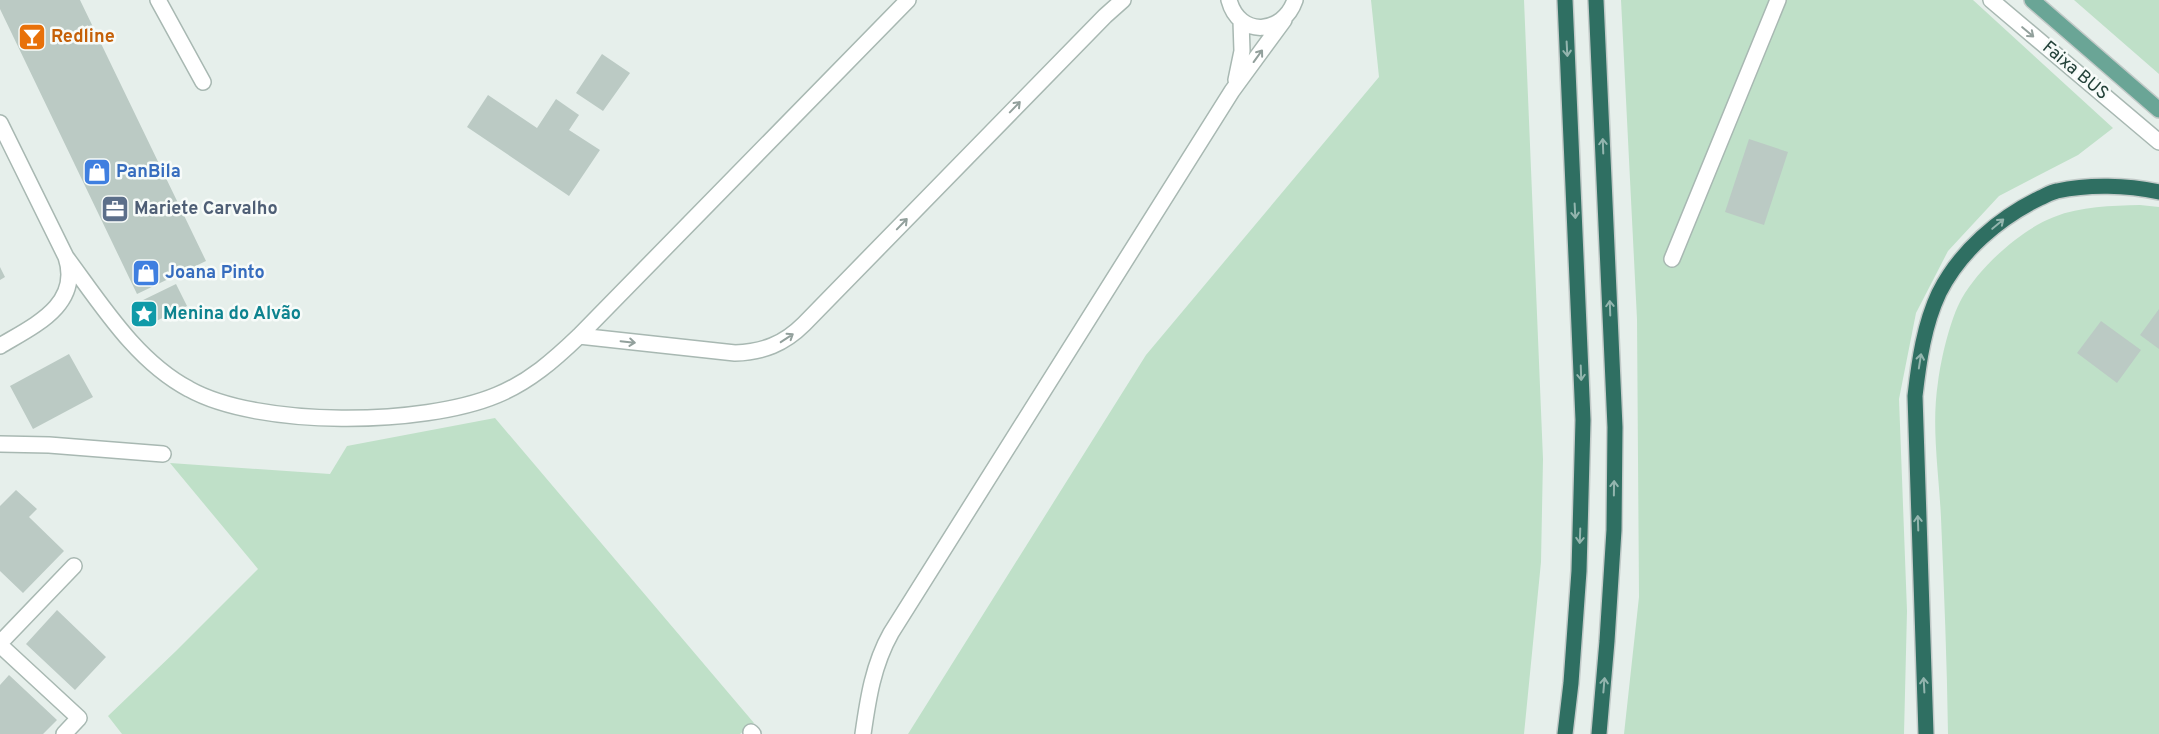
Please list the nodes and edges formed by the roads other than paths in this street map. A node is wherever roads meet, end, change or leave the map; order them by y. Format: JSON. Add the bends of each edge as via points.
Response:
{"nodes":[{"id":1,"x":158,"y":0,"type":"edge"},
{"id":2,"x":908,"y":0,"type":"edge"},
{"id":3,"x":1123,"y":0,"type":"edge"},
{"id":4,"x":1226,"y":0,"type":"edge"},
{"id":5,"x":1295,"y":0,"type":"edge"},
{"id":6,"x":1564,"y":0,"type":"edge"},
{"id":7,"x":1596,"y":0,"type":"edge"},
{"id":8,"x":1778,"y":0,"type":"edge"},
{"id":9,"x":1991,"y":0,"type":"edge"},
{"id":10,"x":2032,"y":0,"type":"edge"},
{"id":11,"x":1284,"y":20,"type":"junction"},
{"id":12,"x":1241,"y":21,"type":"junction"},
{"id":13,"x":203,"y":82,"type":"dead end"},
{"id":14,"x":1232,"y":91,"type":"junction"},
{"id":15,"x":2159,"y":110,"type":"edge"},
{"id":16,"x":0,"y":123,"type":"edge"},
{"id":17,"x":2159,"y":142,"type":"edge"},
{"id":18,"x":2159,"y":192,"type":"edge"},
{"id":19,"x":66,"y":257,"type":"junction"},
{"id":20,"x":1672,"y":259,"type":"dead end"},
{"id":21,"x":579,"y":336,"type":"junction"},
{"id":22,"x":0,"y":346,"type":"edge"},
{"id":23,"x":0,"y":444,"type":"edge"},
{"id":24,"x":163,"y":454,"type":"dead end"},
{"id":25,"x":74,"y":566,"type":"dead end"},
{"id":26,"x":0,"y":644,"type":"edge"},
{"id":27,"x":64,"y":734,"type":"edge"},
{"id":28,"x":863,"y":734,"type":"edge"},
{"id":29,"x":1565,"y":734,"type":"edge"},
{"id":30,"x":1600,"y":734,"type":"edge"},
{"id":31,"x":1926,"y":734,"type":"edge"}],
"edges":[{"from":1,"to":13,"type":"street"},
{"from":2,"to":21,"type":"street"},
{"from":21,"to":3,"type":"street","one_way":true,"via":[[735,352],[761,350],[784,340],[804,324]]},
{"from":4,"to":12,"type":"street"},
{"from":5,"to":11,"type":"street"},
{"from":6,"to":29,"type":"highway","one_way":true,"via":[[1583,420],[1579,571]]},
{"from":30,"to":7,"type":"highway","one_way":true,"via":[[1614,530],[1615,427]]},
{"from":8,"to":20,"type":"street"},
{"from":9,"to":17,"type":"street","name":"Faixa BUS","one_way":true},
{"from":10,"to":15,"type":"main road"},
{"from":11,"to":12,"type":"street","via":[[1262,28]]},
{"from":14,"to":11,"type":"street","one_way":true},
{"from":12,"to":14,"type":"street","via":[[1240,65]]},
{"from":14,"to":28,"type":"street","via":[[884,645],[873,676]]},
{"from":16,"to":19,"type":"street"},
{"from":31,"to":18,"type":"highway","one_way":true,"via":[[1915,396],[1926,332],[1940,292],[1982,238],[2011,215],[2056,191],[2119,187]]},
{"from":19,"to":21,"type":"street","via":[[101,304],[159,370],[189,390],[262,413],[362,417],[412,415],[456,407],[495,396],[526,381]]},
{"from":19,"to":22,"type":"street","via":[[70,276],[57,306],[40,322]]},
{"from":23,"to":24,"type":"street"},
{"from":25,"to":26,"type":"street"},
{"from":26,"to":27,"type":"street","via":[[79,718]]}]}
